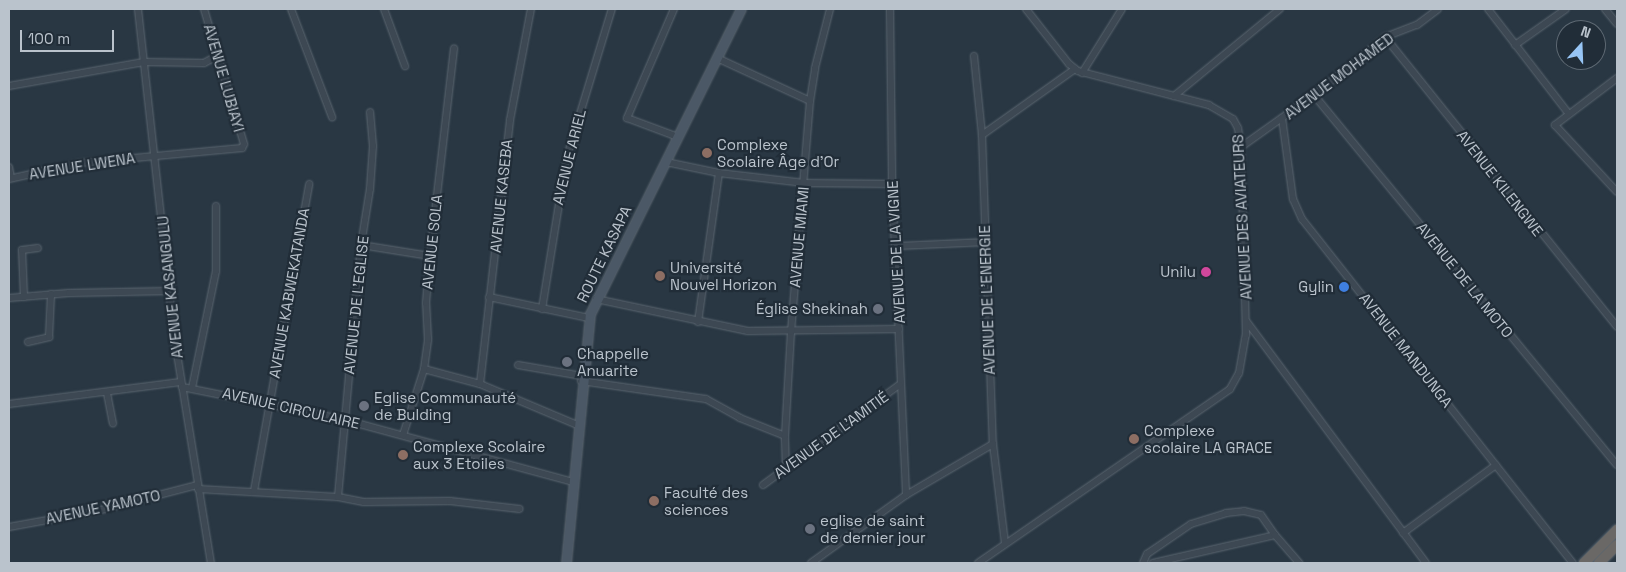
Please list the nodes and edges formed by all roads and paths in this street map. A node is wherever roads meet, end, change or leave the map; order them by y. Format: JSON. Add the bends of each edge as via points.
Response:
{"nodes":[{"id":1,"x":138,"y":9,"type":"edge"},
{"id":2,"x":204,"y":9,"type":"edge"},
{"id":3,"x":291,"y":9,"type":"edge"},
{"id":4,"x":384,"y":9,"type":"edge"},
{"id":5,"x":531,"y":9,"type":"edge"},
{"id":6,"x":612,"y":9,"type":"edge"},
{"id":7,"x":674,"y":9,"type":"edge"},
{"id":8,"x":741,"y":9,"type":"edge"},
{"id":9,"x":830,"y":9,"type":"edge"},
{"id":10,"x":890,"y":9,"type":"edge"},
{"id":11,"x":1026,"y":9,"type":"edge"},
{"id":12,"x":1122,"y":9,"type":"edge"},
{"id":13,"x":1280,"y":9,"type":"edge"},
{"id":14,"x":1438,"y":9,"type":"edge"},
{"id":15,"x":1488,"y":9,"type":"edge"},
{"id":16,"x":1566,"y":9,"type":"edge"},
{"id":17,"x":1604,"y":9,"type":"edge"},
{"id":18,"x":1617,"y":24,"type":"edge"},
{"id":19,"x":1385,"y":37,"type":"junction"},
{"id":20,"x":1515,"y":45,"type":"junction"},
{"id":21,"x":454,"y":48,"type":"dead end"},
{"id":22,"x":220,"y":55,"type":"junction"},
{"id":23,"x":974,"y":56,"type":"dead end"},
{"id":24,"x":717,"y":58,"type":"junction"},
{"id":25,"x":144,"y":62,"type":"junction"},
{"id":26,"x":405,"y":66,"type":"dead end"},
{"id":27,"x":1078,"y":71,"type":"junction"},
{"id":28,"x":1617,"y":78,"type":"edge"},
{"id":29,"x":9,"y":86,"type":"edge"},
{"id":30,"x":1314,"y":95,"type":"junction"},
{"id":31,"x":1174,"y":96,"type":"junction"},
{"id":32,"x":810,"y":102,"type":"junction"},
{"id":33,"x":370,"y":112,"type":"dead end"},
{"id":34,"x":1568,"y":114,"type":"junction"},
{"id":35,"x":332,"y":117,"type":"dead end"},
{"id":36,"x":1282,"y":118,"type":"junction"},
{"id":37,"x":982,"y":135,"type":"junction"},
{"id":38,"x":678,"y":138,"type":"junction"},
{"id":39,"x":243,"y":147,"type":"joint"},
{"id":40,"x":1241,"y":147,"type":"junction"},
{"id":41,"x":156,"y":154,"type":"junction"},
{"id":42,"x":666,"y":162,"type":"junction"},
{"id":43,"x":9,"y":166,"type":"edge"},
{"id":44,"x":719,"y":173,"type":"junction"},
{"id":45,"x":10,"y":178,"type":"edge"},
{"id":46,"x":804,"y":183,"type":"junction"},
{"id":47,"x":309,"y":184,"type":"dead end"},
{"id":48,"x":892,"y":184,"type":"junction"},
{"id":49,"x":1617,"y":192,"type":"edge"},
{"id":50,"x":216,"y":206,"type":"dead end"},
{"id":51,"x":985,"y":242,"type":"junction"},
{"id":52,"x":361,"y":245,"type":"junction"},
{"id":53,"x":895,"y":246,"type":"junction"},
{"id":54,"x":38,"y":248,"type":"dead end"},
{"id":55,"x":430,"y":256,"type":"junction"},
{"id":56,"x":171,"y":291,"type":"junction"},
{"id":57,"x":51,"y":294,"type":"junction"},
{"id":58,"x":24,"y":297,"type":"junction"},
{"id":59,"x":489,"y":297,"type":"junction"},
{"id":60,"x":9,"y":298,"type":"edge"},
{"id":61,"x":596,"y":299,"type":"junction"},
{"id":62,"x":542,"y":309,"type":"junction"},
{"id":63,"x":589,"y":318,"type":"junction"},
{"id":64,"x":698,"y":322,"type":"junction"},
{"id":65,"x":1247,"y":322,"type":"junction"},
{"id":66,"x":1617,"y":327,"type":"edge"},
{"id":67,"x":899,"y":329,"type":"junction"},
{"id":68,"x":791,"y":332,"type":"junction"},
{"id":69,"x":28,"y":342,"type":"dead end"},
{"id":70,"x":518,"y":364,"type":"dead end"},
{"id":71,"x":424,"y":369,"type":"junction"},
{"id":72,"x":582,"y":378,"type":"junction"},
{"id":73,"x":480,"y":384,"type":"junction"},
{"id":74,"x":181,"y":385,"type":"junction"},
{"id":75,"x":899,"y":385,"type":"junction"},
{"id":76,"x":192,"y":388,"type":"junction"},
{"id":77,"x":107,"y":393,"type":"junction"},
{"id":78,"x":271,"y":402,"type":"junction"},
{"id":79,"x":9,"y":404,"type":"edge"},
{"id":80,"x":345,"y":420,"type":"junction"},
{"id":81,"x":113,"y":423,"type":"dead end"},
{"id":82,"x":577,"y":425,"type":"junction"},
{"id":83,"x":403,"y":435,"type":"junction"},
{"id":84,"x":785,"y":436,"type":"junction"},
{"id":85,"x":993,"y":444,"type":"junction"},
{"id":86,"x":1496,"y":465,"type":"junction"},
{"id":87,"x":1617,"y":465,"type":"edge"},
{"id":88,"x":786,"y":468,"type":"junction"},
{"id":89,"x":573,"y":482,"type":"junction"},
{"id":90,"x":763,"y":485,"type":"dead end"},
{"id":91,"x":197,"y":487,"type":"junction"},
{"id":92,"x":254,"y":491,"type":"junction"},
{"id":93,"x":906,"y":495,"type":"junction"},
{"id":94,"x":338,"y":497,"type":"junction"},
{"id":95,"x":520,"y":509,"type":"dead end"},
{"id":96,"x":9,"y":527,"type":"edge"},
{"id":97,"x":1617,"y":530,"type":"edge"},
{"id":98,"x":1403,"y":533,"type":"junction"},
{"id":99,"x":1275,"y":535,"type":"junction"},
{"id":100,"x":1005,"y":543,"type":"junction"},
{"id":101,"x":1617,"y":545,"type":"edge"},
{"id":102,"x":211,"y":563,"type":"edge"},
{"id":103,"x":566,"y":563,"type":"edge"},
{"id":104,"x":812,"y":563,"type":"edge"},
{"id":105,"x":978,"y":563,"type":"edge"},
{"id":106,"x":1143,"y":563,"type":"edge"},
{"id":107,"x":1152,"y":563,"type":"edge"},
{"id":108,"x":1299,"y":563,"type":"edge"},
{"id":109,"x":1424,"y":563,"type":"edge"},
{"id":110,"x":1573,"y":563,"type":"edge"},
{"id":111,"x":1584,"y":563,"type":"edge"},
{"id":112,"x":1599,"y":563,"type":"edge"}],
"edges":[{"from":1,"to":25,"type":"street","name":"AVENUE KASANGULU"},
{"from":2,"to":22,"type":"street","name":"AVENUE LUBIAYI"},
{"from":3,"to":35,"type":"street"},
{"from":4,"to":26,"type":"street"},
{"from":5,"to":59,"type":"street","name":"AVENUE KASEBA","via":[[511,112]]},
{"from":6,"to":62,"type":"street","name":"AVENUE ARIEL","via":[[566,160]]},
{"from":7,"to":38,"type":"street","via":[[627,118]]},
{"from":8,"to":24,"type":"main road","name":"ROUTE KASAPA"},
{"from":9,"to":32,"type":"street","name":"AVENUE MIAMI"},
{"from":10,"to":48,"type":"street","name":"AVENUE DE LA VIGNE"},
{"from":11,"to":27,"type":"street"},
{"from":12,"to":27,"type":"street"},
{"from":13,"to":31,"type":"street"},
{"from":14,"to":19,"type":"street","name":"AVENUE MOHAMED","via":[[1417,25]]},
{"from":15,"to":20,"type":"street"},
{"from":16,"to":20,"type":"street"},
{"from":17,"to":18,"type":"street"},
{"from":19,"to":30,"type":"street","name":"AVENUE MOHAMED"},
{"from":19,"to":66,"type":"street","name":"AVENUE KILENGWE"},
{"from":20,"to":34,"type":"street"},
{"from":21,"to":55,"type":"street","name":"AVENUE SOLA"},
{"from":22,"to":25,"type":"street","via":[[204,63]]},
{"from":22,"to":39,"type":"street","name":"AVENUE LUBIAYI"},
{"from":23,"to":37,"type":"street","name":"AVENUE DE L'ENERGIE"},
{"from":24,"to":32,"type":"street"},
{"from":24,"to":38,"type":"main road","name":"ROUTE KASAPA"},
{"from":25,"to":29,"type":"street"},
{"from":25,"to":41,"type":"street","name":"AVENUE KASANGULU"},
{"from":27,"to":31,"type":"street","name":"AVENUE DES AVIATEURS"},
{"from":27,"to":37,"type":"street"},
{"from":28,"to":34,"type":"street"},
{"from":30,"to":36,"type":"street","name":"AVENUE MOHAMED"},
{"from":30,"to":87,"type":"street","name":"AVENUE DE LA MOTO"},
{"from":31,"to":40,"type":"street","name":"AVENUE DES AVIATEURS","via":[[1209,105],[1228,115],[1238,128]]},
{"from":32,"to":46,"type":"street","name":"AVENUE MIAMI"},
{"from":33,"to":52,"type":"street","name":"AVENUE DE L'EGLISE","via":[[373,154]]},
{"from":34,"to":49,"type":"street","via":[[1556,123],[1556,129]]},
{"from":36,"to":40,"type":"street","name":"AVENUE MOHAMED"},
{"from":36,"to":86,"type":"street","name":"AVENUE MANDUNGA","via":[[1293,199],[1302,220]]},
{"from":37,"to":51,"type":"street","name":"AVENUE DE L'ENERGIE"},
{"from":38,"to":42,"type":"main road","name":"ROUTE KASAPA"},
{"from":39,"to":41,"type":"street","name":"AVENUE LWENA"},
{"from":40,"to":65,"type":"street","name":"AVENUE DES AVIATEURS"},
{"from":41,"to":45,"type":"street","name":"AVENUE LWENA","via":[[80,163]]},
{"from":41,"to":56,"type":"street","name":"AVENUE KASANGULU"},
{"from":42,"to":44,"type":"street"},
{"from":42,"to":61,"type":"main road","name":"ROUTE KASAPA"},
{"from":43,"to":45,"type":"street"},
{"from":44,"to":46,"type":"street"},
{"from":44,"to":64,"type":"street"},
{"from":46,"to":48,"type":"street"},
{"from":46,"to":68,"type":"street","name":"AVENUE MIAMI"},
{"from":47,"to":78,"type":"street","name":"AVENUE KABWEKATANDA"},
{"from":48,"to":53,"type":"street","name":"AVENUE DE LA VIGNE"},
{"from":50,"to":76,"type":"street","via":[[216,271]]},
{"from":51,"to":53,"type":"street"},
{"from":51,"to":85,"type":"street","name":"AVENUE DE L'ENERGIE"},
{"from":52,"to":55,"type":"street"},
{"from":52,"to":80,"type":"street","name":"AVENUE DE L'EGLISE"},
{"from":53,"to":67,"type":"street","name":"AVENUE DE LA VIGNE"},
{"from":54,"to":58,"type":"street","via":[[22,250]]},
{"from":55,"to":71,"type":"street","name":"AVENUE SOLA"},
{"from":56,"to":57,"type":"street"},
{"from":56,"to":74,"type":"street","name":"AVENUE KASANGULU"},
{"from":57,"to":58,"type":"street"},
{"from":57,"to":69,"type":"street","via":[[49,337]]},
{"from":58,"to":60,"type":"street"},
{"from":59,"to":62,"type":"street"},
{"from":59,"to":73,"type":"street","name":"AVENUE KASEBA"},
{"from":61,"to":63,"type":"main road","name":"ROUTE KASAPA"},
{"from":61,"to":64,"type":"street"},
{"from":62,"to":63,"type":"street"},
{"from":63,"to":72,"type":"main road","name":"ROUTE KASAPA"},
{"from":64,"to":68,"type":"street","via":[[748,331]]},
{"from":65,"to":98,"type":"street","name":"AVENUE DES AVIATEURS"},
{"from":65,"to":100,"type":"street","name":"AVENUE DES AVIATEURS","via":[[1239,372],[1230,390]]},
{"from":67,"to":68,"type":"street"},
{"from":67,"to":75,"type":"street","name":"AVENUE DE LA VIGNE"},
{"from":68,"to":84,"type":"street","name":"AVENUE MIAMI"},
{"from":70,"to":72,"type":"street","name":"AVENUE DE L'AMITIÉ"},
{"from":71,"to":73,"type":"street"},
{"from":71,"to":83,"type":"street","name":"AVENUE SOLA"},
{"from":72,"to":82,"type":"main road","name":"ROUTE KASAPA"},
{"from":72,"to":84,"type":"street","name":"AVENUE DE L'AMITIÉ","via":[[706,399],[740,418]]},
{"from":73,"to":82,"type":"street"},
{"from":74,"to":76,"type":"street","name":"AVENUE CIRCULAIRE"},
{"from":74,"to":77,"type":"street","name":"AVENUE CIRCULAIRE"},
{"from":74,"to":91,"type":"street","name":"AVENUE KASANGULU"},
{"from":75,"to":88,"type":"street","name":"AVENUE DE L'AMITIÉ"},
{"from":75,"to":93,"type":"street","name":"AVENUE DE LA VIGNE"},
{"from":76,"to":78,"type":"street","name":"AVENUE CIRCULAIRE"},
{"from":77,"to":79,"type":"street","name":"AVENUE CIRCULAIRE"},
{"from":77,"to":81,"type":"street"},
{"from":78,"to":80,"type":"street","name":"AVENUE CIRCULAIRE"},
{"from":78,"to":92,"type":"street","name":"AVENUE KABWEKATANDA"},
{"from":80,"to":83,"type":"street","name":"AVENUE CIRCULAIRE"},
{"from":80,"to":94,"type":"street","name":"AVENUE DE L'EGLISE"},
{"from":82,"to":89,"type":"main road","name":"ROUTE KASAPA"},
{"from":83,"to":89,"type":"street","name":"AVENUE CIRCULAIRE"},
{"from":84,"to":88,"type":"street","name":"AVENUE MIAMI"},
{"from":85,"to":93,"type":"street"},
{"from":85,"to":100,"type":"street","name":"AVENUE DE L'ENERGIE"},
{"from":86,"to":98,"type":"street"},
{"from":86,"to":110,"type":"street","name":"AVENUE MANDUNGA"},
{"from":88,"to":90,"type":"street","name":"AVENUE DE L'AMITIÉ"},
{"from":89,"to":103,"type":"main road","name":"ROUTE KASAPA"},
{"from":91,"to":92,"type":"street","name":"AVENUE YAMOTO"},
{"from":91,"to":96,"type":"street","name":"AVENUE YAMOTO","via":[[97,511]]},
{"from":91,"to":102,"type":"street","name":"AVENUE KASANGULU"},
{"from":92,"to":94,"type":"street","name":"AVENUE YAMOTO"},
{"from":93,"to":104,"type":"street"},
{"from":94,"to":95,"type":"street","name":"AVENUE YAMOTO","via":[[364,502],[450,501]]},
{"from":97,"to":111,"type":"highway"},
{"from":98,"to":109,"type":"street","name":"AVENUE DES AVIATEURS"},
{"from":99,"to":106,"type":"street","via":[[1262,515],[1244,511],[1226,513],[1191,524],[1147,554]]},
{"from":99,"to":107,"type":"street"},
{"from":99,"to":108,"type":"street"},
{"from":100,"to":105,"type":"street","name":"AVENUE DES AVIATEURS"},
{"from":101,"to":112,"type":"highway"}]}
